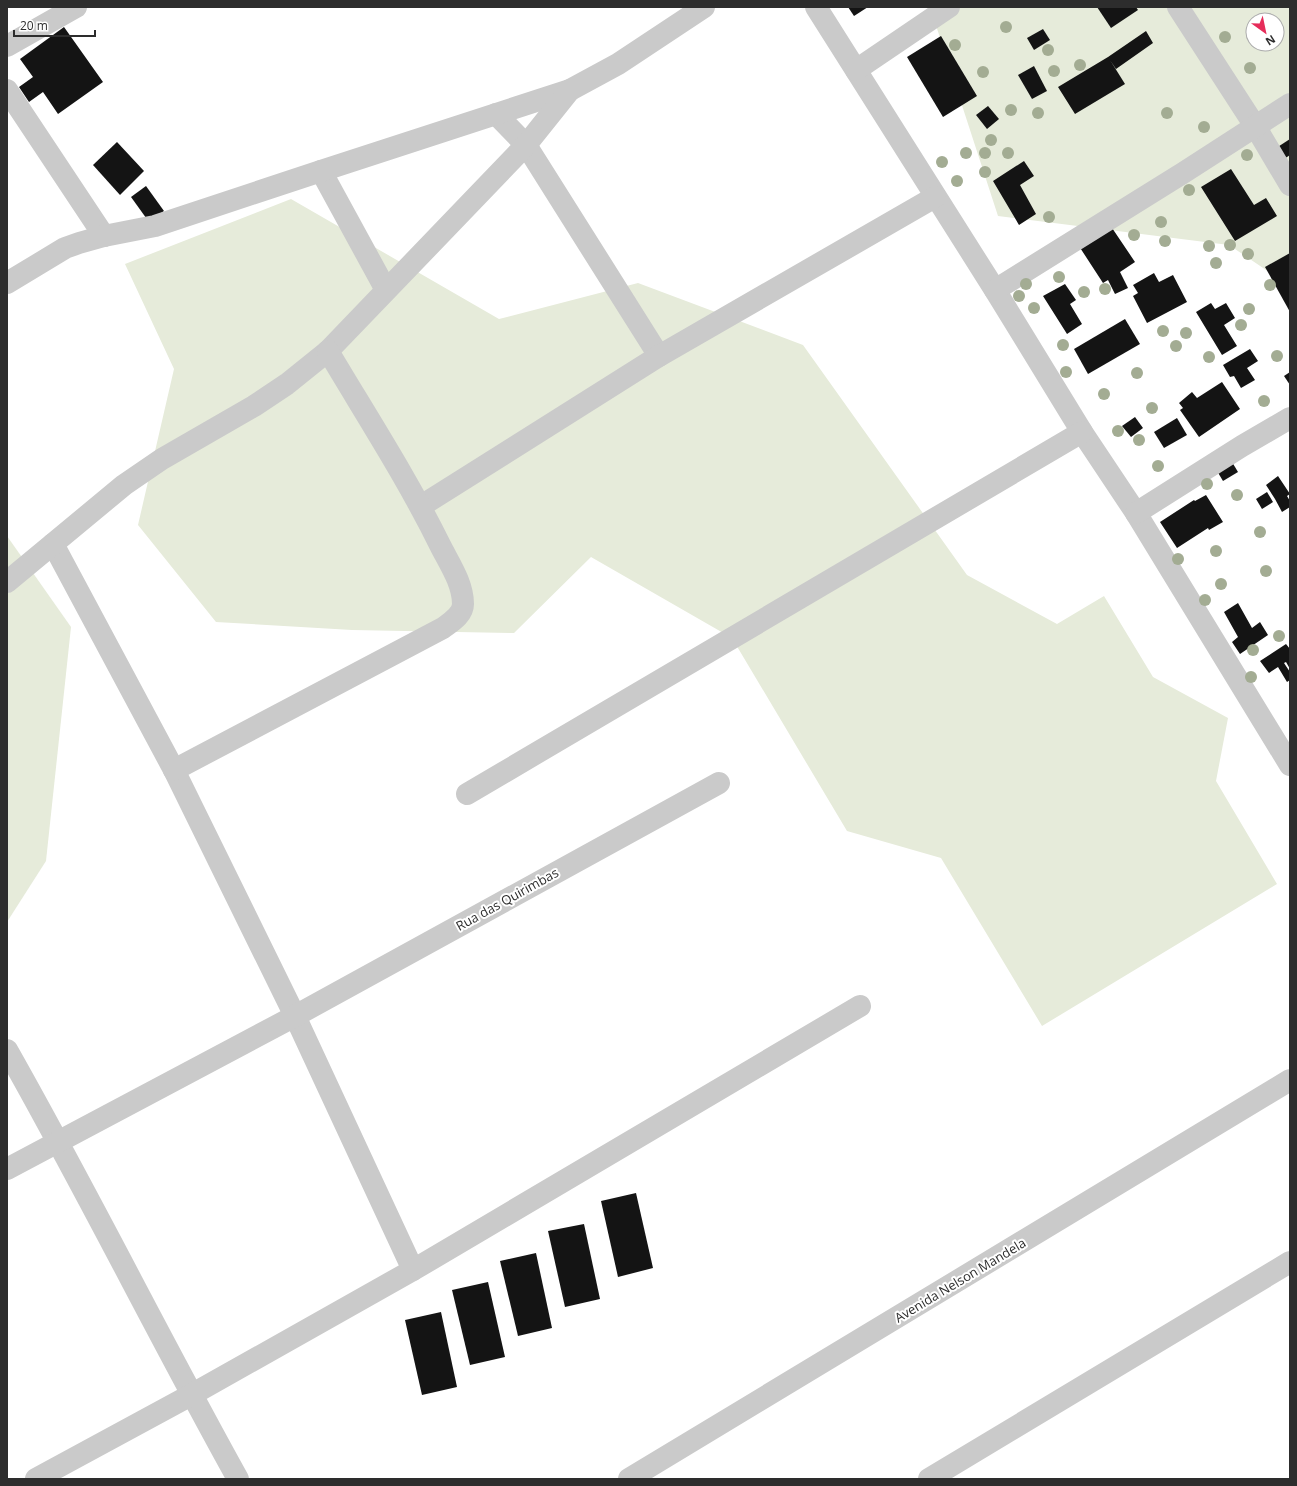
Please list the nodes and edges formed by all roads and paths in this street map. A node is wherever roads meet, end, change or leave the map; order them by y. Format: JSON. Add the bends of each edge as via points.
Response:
{"nodes":[{"id":1,"x":76,"y":7,"type":"edge"},
{"id":2,"x":704,"y":7,"type":"edge"},
{"id":3,"x":816,"y":7,"type":"edge"},
{"id":4,"x":949,"y":7,"type":"edge"},
{"id":5,"x":1178,"y":7,"type":"edge"},
{"id":6,"x":7,"y":46,"type":"edge"},
{"id":7,"x":856,"y":70,"type":"junction"},
{"id":8,"x":7,"y":90,"type":"edge"},
{"id":9,"x":570,"y":90,"type":"junction"},
{"id":10,"x":1290,"y":104,"type":"edge"},
{"id":11,"x":496,"y":114,"type":"junction"},
{"id":12,"x":1255,"y":126,"type":"junction"},
{"id":13,"x":526,"y":145,"type":"junction"},
{"id":14,"x":321,"y":170,"type":"junction"},
{"id":15,"x":1290,"y":185,"type":"edge"},
{"id":16,"x":935,"y":197,"type":"junction"},
{"id":17,"x":104,"y":236,"type":"junction"},
{"id":18,"x":7,"y":283,"type":"edge"},
{"id":19,"x":386,"y":290,"type":"junction"},
{"id":20,"x":994,"y":290,"type":"junction"},
{"id":21,"x":328,"y":351,"type":"junction"},
{"id":22,"x":659,"y":356,"type":"junction"},
{"id":23,"x":1290,"y":418,"type":"edge"},
{"id":24,"x":1082,"y":432,"type":"junction"},
{"id":25,"x":421,"y":506,"type":"junction"},
{"id":26,"x":1136,"y":513,"type":"junction"},
{"id":27,"x":53,"y":544,"type":"junction"},
{"id":28,"x":7,"y":582,"type":"edge"},
{"id":29,"x":1282,"y":735,"type":"edge"},
{"id":30,"x":1290,"y":765,"type":"edge"},
{"id":31,"x":174,"y":770,"type":"junction"},
{"id":32,"x":719,"y":783,"type":"dead end"},
{"id":33,"x":467,"y":794,"type":"dead end"},
{"id":34,"x":860,"y":1006,"type":"dead end"},
{"id":35,"x":295,"y":1016,"type":"junction"},
{"id":36,"x":7,"y":1050,"type":"edge"},
{"id":37,"x":1290,"y":1080,"type":"edge"},
{"id":38,"x":58,"y":1141,"type":"junction"},
{"id":39,"x":7,"y":1169,"type":"edge"},
{"id":40,"x":1290,"y":1262,"type":"edge"},
{"id":41,"x":413,"y":1270,"type":"junction"},
{"id":42,"x":191,"y":1395,"type":"junction"},
{"id":43,"x":36,"y":1479,"type":"edge"},
{"id":44,"x":238,"y":1479,"type":"edge"},
{"id":45,"x":629,"y":1479,"type":"edge"},
{"id":46,"x":929,"y":1479,"type":"edge"}],
"edges":[{"from":1,"to":6,"type":"street"},
{"from":2,"to":9,"type":"street","via":[[618,64]]},
{"from":3,"to":7,"type":"street"},
{"from":4,"to":7,"type":"street"},
{"from":5,"to":12,"type":"street"},
{"from":7,"to":16,"type":"street"},
{"from":8,"to":17,"type":"street"},
{"from":9,"to":11,"type":"street"},
{"from":9,"to":13,"type":"street"},
{"from":10,"to":12,"type":"street"},
{"from":11,"to":13,"type":"street"},
{"from":11,"to":14,"type":"street"},
{"from":12,"to":15,"type":"street"},
{"from":12,"to":20,"type":"street"},
{"from":13,"to":19,"type":"street"},
{"from":13,"to":22,"type":"street"},
{"from":14,"to":17,"type":"street","via":[[155,226]]},
{"from":14,"to":19,"type":"street"},
{"from":16,"to":20,"type":"street"},
{"from":16,"to":22,"type":"street"},
{"from":17,"to":18,"type":"street","via":[[65,248]]},
{"from":19,"to":21,"type":"street"},
{"from":20,"to":24,"type":"street"},
{"from":21,"to":25,"type":"street"},
{"from":21,"to":27,"type":"street","via":[[287,384],[254,406],[162,459],[124,485]]},
{"from":22,"to":25,"type":"street"},
{"from":23,"to":26,"type":"street"},
{"from":24,"to":26,"type":"street"},
{"from":24,"to":33,"type":"street"},
{"from":25,"to":31,"type":"street","via":[[462,592],[463,606],[456,618],[443,628]]},
{"from":26,"to":29,"type":"street"},
{"from":27,"to":28,"type":"street"},
{"from":27,"to":31,"type":"street"},
{"from":29,"to":30,"type":"street"},
{"from":31,"to":35,"type":"street"},
{"from":32,"to":35,"type":"street","name":"Rua das Quirimbas"},
{"from":34,"to":41,"type":"street"},
{"from":35,"to":38,"type":"street","name":"Rua das Quirimbas"},
{"from":35,"to":41,"type":"street"},
{"from":36,"to":38,"type":"street"},
{"from":37,"to":45,"type":"street","name":"Avenida Nelson Mandela"},
{"from":38,"to":39,"type":"street","name":"Rua das Quirimbas"},
{"from":38,"to":42,"type":"street"},
{"from":40,"to":46,"type":"street"},
{"from":41,"to":42,"type":"street"},
{"from":42,"to":43,"type":"street"},
{"from":42,"to":44,"type":"street"}]}
